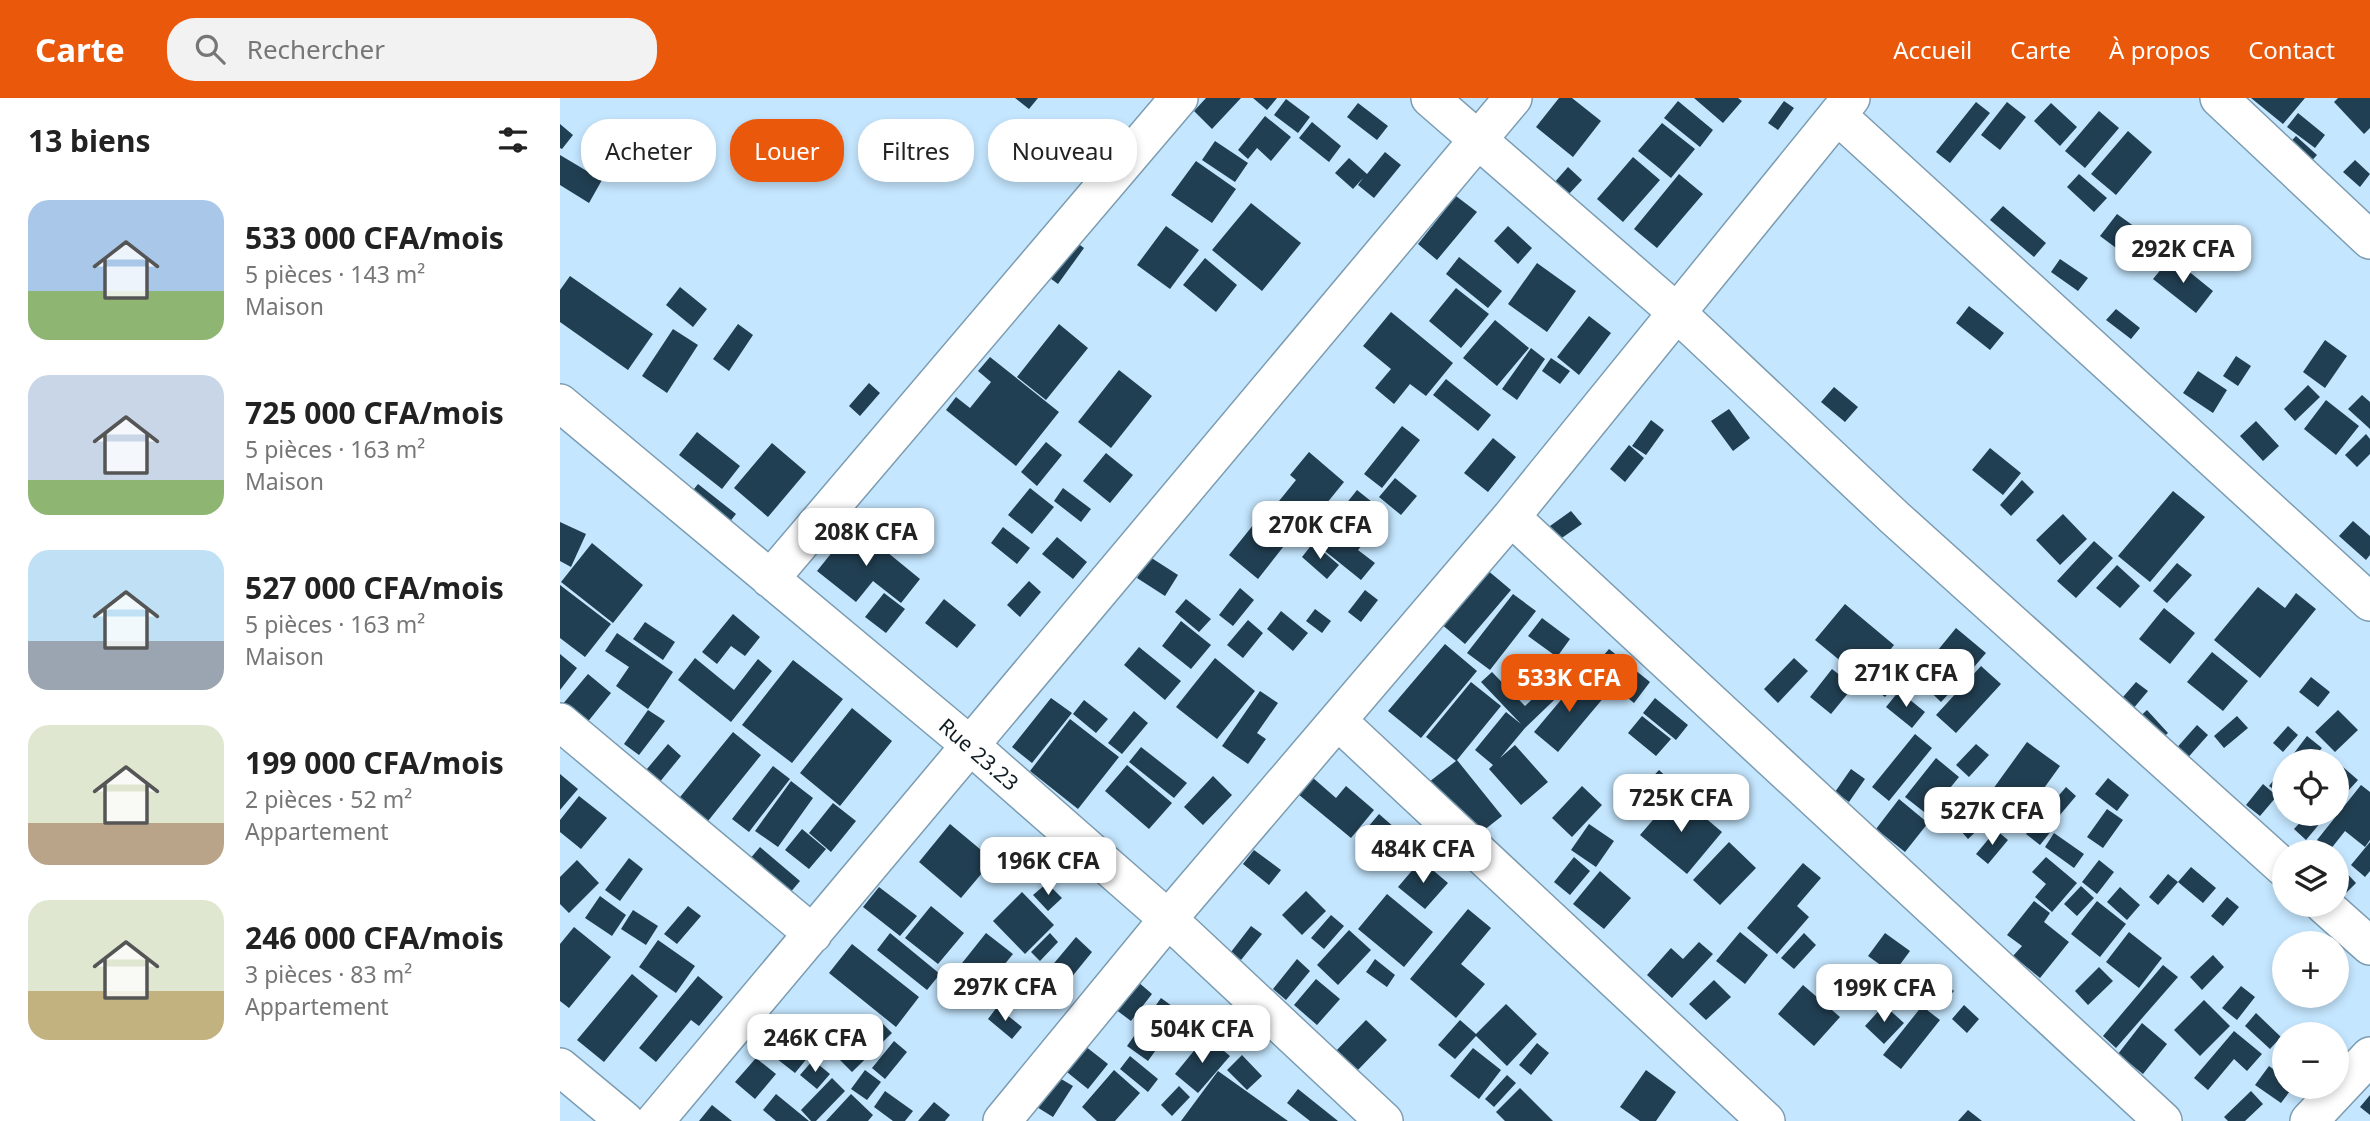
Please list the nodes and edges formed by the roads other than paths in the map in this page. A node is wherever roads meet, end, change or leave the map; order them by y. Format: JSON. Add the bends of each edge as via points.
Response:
{"nodes":[{"id":1,"x":1178,"y":98,"type":"edge"},
{"id":2,"x":1430,"y":98,"type":"edge"},
{"id":3,"x":1513,"y":98,"type":"edge"},
{"id":4,"x":2219,"y":98,"type":"edge"},
{"id":5,"x":1844,"y":107,"type":"edge"},
{"id":6,"x":1479,"y":140,"type":"junction"},
{"id":7,"x":2370,"y":240,"type":"edge"},
{"id":8,"x":1675,"y":311,"type":"junction"},
{"id":9,"x":560,"y":403,"type":"edge"},
{"id":10,"x":1511,"y":517,"type":"junction"},
{"id":11,"x":770,"y":579,"type":"junction"},
{"id":12,"x":2370,"y":602,"type":"edge"},
{"id":13,"x":1338,"y":721,"type":"junction"},
{"id":14,"x":560,"y":722,"type":"edge"},
{"id":15,"x":971,"y":746,"type":"junction"},
{"id":16,"x":2272,"y":857,"type":"edge"},
{"id":17,"x":2337,"y":917,"type":"edge"},
{"id":18,"x":1168,"y":919,"type":"junction"},
{"id":19,"x":813,"y":934,"type":"junction"},
{"id":20,"x":2370,"y":946,"type":"edge"},
{"id":21,"x":2370,"y":1056,"type":"edge"},
{"id":22,"x":560,"y":1067,"type":"edge"},
{"id":23,"x":1009,"y":1118,"type":"edge"},
{"id":24,"x":625,"y":1121,"type":"edge"},
{"id":25,"x":655,"y":1121,"type":"edge"},
{"id":26,"x":1384,"y":1121,"type":"edge"},
{"id":27,"x":1766,"y":1121,"type":"edge"},
{"id":28,"x":2163,"y":1121,"type":"edge"},
{"id":29,"x":2309,"y":1121,"type":"edge"}],
"edges":[{"from":1,"to":11,"type":"street"},
{"from":2,"to":6,"type":"street"},
{"from":3,"to":6,"type":"street"},
{"from":4,"to":7,"type":"street"},
{"from":5,"to":8,"type":"street"},
{"from":5,"to":12,"type":"street"},
{"from":6,"to":8,"type":"street"},
{"from":6,"to":15,"type":"street"},
{"from":8,"to":10,"type":"street"},
{"from":8,"to":16,"type":"street","via":[[1895,518]]},
{"from":9,"to":11,"type":"street","name":"Rue 23.23"},
{"from":10,"to":13,"type":"street"},
{"from":10,"to":28,"type":"street"},
{"from":11,"to":15,"type":"street","name":"Rue 23.23"},
{"from":13,"to":18,"type":"street"},
{"from":13,"to":27,"type":"street"},
{"from":14,"to":19,"type":"street"},
{"from":15,"to":18,"type":"street","name":"Rue 23.23"},
{"from":15,"to":19,"type":"street"},
{"from":17,"to":20,"type":"street"},
{"from":18,"to":23,"type":"street"},
{"from":18,"to":26,"type":"street","name":"Rue 23.23"},
{"from":19,"to":25,"type":"street"},
{"from":21,"to":29,"type":"street"},
{"from":22,"to":24,"type":"street"}]}
